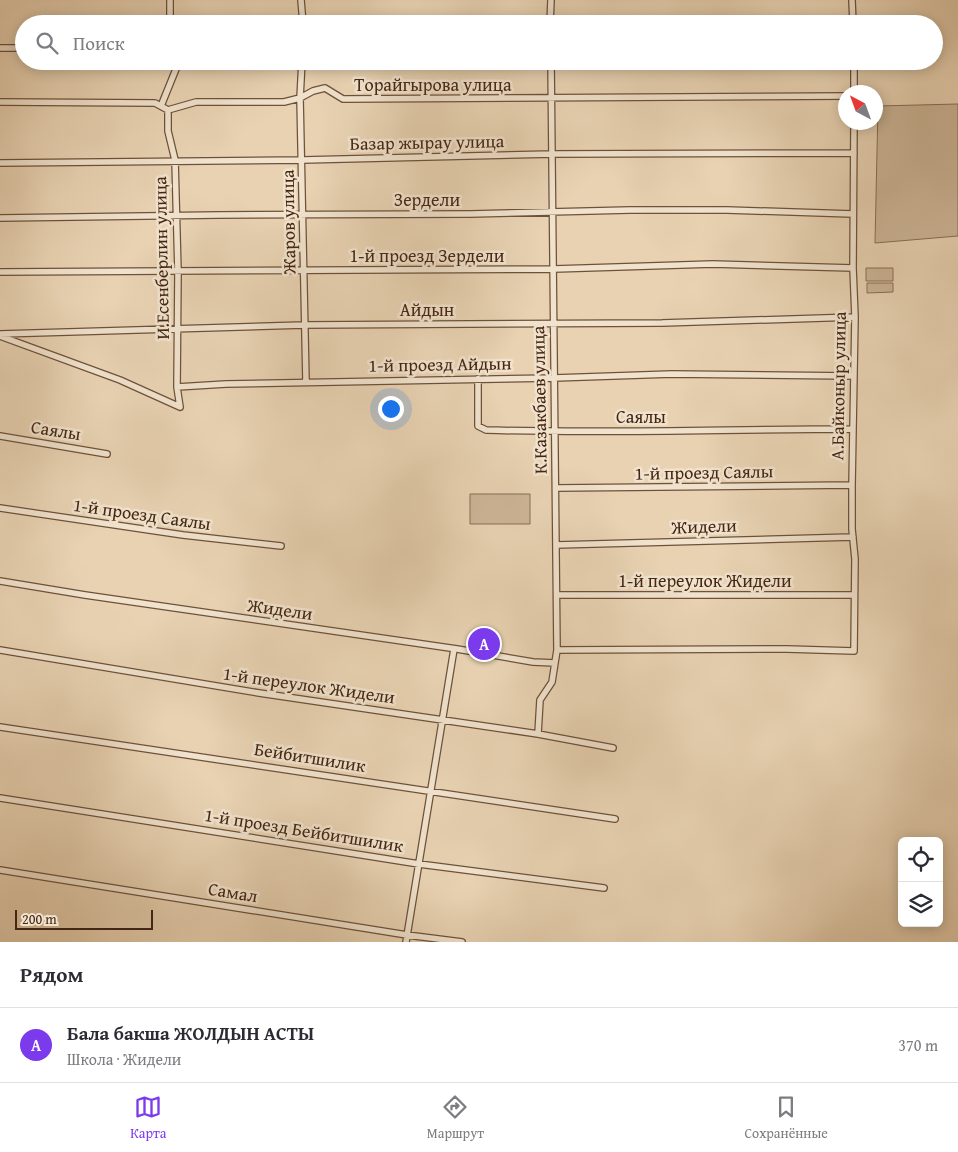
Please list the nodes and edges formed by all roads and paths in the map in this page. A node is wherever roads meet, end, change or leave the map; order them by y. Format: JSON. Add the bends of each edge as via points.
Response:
{"nodes":[{"id":1,"x":170,"y":0,"type":"edge"},
{"id":2,"x":301,"y":0,"type":"edge"},
{"id":3,"x":551,"y":0,"type":"edge"},
{"id":4,"x":852,"y":0,"type":"edge"},
{"id":5,"x":170,"y":15,"type":"edge"},
{"id":6,"x":302,"y":15,"type":"edge"},
{"id":7,"x":550,"y":15,"type":"edge"},
{"id":8,"x":853,"y":15,"type":"edge"},
{"id":9,"x":0,"y":48,"type":"edge"},
{"id":10,"x":15,"y":48,"type":"edge"},
{"id":11,"x":176,"y":70,"type":"edge"},
{"id":12,"x":302,"y":70,"type":"edge"},
{"id":13,"x":551,"y":70,"type":"edge"},
{"id":14,"x":854,"y":70,"type":"edge"},
{"id":15,"x":854,"y":85,"type":"edge"},
{"id":16,"x":838,"y":96,"type":"edge"},
{"id":17,"x":300,"y":98,"type":"junction"},
{"id":18,"x":552,"y":98,"type":"junction"},
{"id":19,"x":0,"y":102,"type":"edge"},
{"id":20,"x":161,"y":106,"type":"junction"},
{"id":21,"x":168,"y":110,"type":"junction"},
{"id":22,"x":854,"y":130,"type":"edge"},
{"id":23,"x":854,"y":153,"type":"junction"},
{"id":24,"x":553,"y":154,"type":"junction"},
{"id":25,"x":175,"y":160,"type":"junction"},
{"id":26,"x":303,"y":160,"type":"junction"},
{"id":27,"x":0,"y":163,"type":"edge"},
{"id":28,"x":553,"y":213,"type":"junction"},
{"id":29,"x":854,"y":214,"type":"junction"},
{"id":30,"x":303,"y":215,"type":"junction"},
{"id":31,"x":176,"y":216,"type":"junction"},
{"id":32,"x":0,"y":218,"type":"edge"},
{"id":33,"x":853,"y":268,"type":"junction"},
{"id":34,"x":554,"y":269,"type":"junction"},
{"id":35,"x":304,"y":270,"type":"junction"},
{"id":36,"x":0,"y":272,"type":"edge"},
{"id":37,"x":178,"y":272,"type":"junction"},
{"id":38,"x":855,"y":317,"type":"junction"},
{"id":39,"x":553,"y":323,"type":"junction"},
{"id":40,"x":304,"y":325,"type":"junction"},
{"id":41,"x":177,"y":329,"type":"junction"},
{"id":42,"x":0,"y":335,"type":"edge"},
{"id":43,"x":853,"y":376,"type":"junction"},
{"id":44,"x":554,"y":378,"type":"junction"},
{"id":45,"x":478,"y":379,"type":"junction"},
{"id":46,"x":306,"y":382,"type":"junction"},
{"id":47,"x":177,"y":387,"type":"junction"},
{"id":48,"x":853,"y":428,"type":"junction"},
{"id":49,"x":556,"y":432,"type":"junction"},
{"id":50,"x":0,"y":436,"type":"edge"},
{"id":51,"x":107,"y":454,"type":"dead end"},
{"id":52,"x":852,"y":485,"type":"junction"},
{"id":53,"x":556,"y":488,"type":"junction"},
{"id":54,"x":0,"y":508,"type":"edge"},
{"id":55,"x":853,"y":537,"type":"junction"},
{"id":56,"x":556,"y":545,"type":"junction"},
{"id":57,"x":281,"y":546,"type":"dead end"},
{"id":58,"x":0,"y":580,"type":"edge"},
{"id":59,"x":557,"y":595,"type":"junction"},
{"id":60,"x":854,"y":595,"type":"junction"},
{"id":61,"x":454,"y":649,"type":"junction"},
{"id":62,"x":0,"y":650,"type":"edge"},
{"id":63,"x":557,"y":650,"type":"junction"},
{"id":64,"x":555,"y":663,"type":"junction"},
{"id":65,"x":443,"y":719,"type":"junction"},
{"id":66,"x":0,"y":727,"type":"edge"},
{"id":67,"x":538,"y":734,"type":"junction"},
{"id":68,"x":613,"y":748,"type":"dead end"},
{"id":69,"x":432,"y":791,"type":"junction"},
{"id":70,"x":0,"y":798,"type":"edge"},
{"id":71,"x":615,"y":819,"type":"dead end"},
{"id":72,"x":419,"y":864,"type":"junction"},
{"id":73,"x":0,"y":870,"type":"edge"},
{"id":74,"x":604,"y":888,"type":"dead end"},
{"id":75,"x":407,"y":935,"type":"junction"},
{"id":76,"x":406,"y":942,"type":"edge"},
{"id":77,"x":462,"y":942,"type":"edge"}],
"edges":[{"from":1,"to":5,"type":"street"},
{"from":2,"to":6,"type":"street"},
{"from":3,"to":7,"type":"street"},
{"from":4,"to":8,"type":"street"},
{"from":9,"to":10,"type":"street"},
{"from":11,"to":20,"type":"street"},
{"from":12,"to":17,"type":"street","name":"Жаров улица"},
{"from":13,"to":18,"type":"street","name":"К.Казакбаев улица"},
{"from":14,"to":15,"type":"street"},
{"from":16,"to":18,"type":"street","name":"Торайгырова улица"},
{"from":17,"to":18,"type":"street","name":"Торайгырова улица","via":[[324,88],[343,99]]},
{"from":17,"to":21,"type":"street","name":"Торайгырова улица","via":[[284,102],[196,102]]},
{"from":17,"to":26,"type":"street","name":"Жаров улица"},
{"from":18,"to":24,"type":"street","name":"К.Казакбаев улица"},
{"from":19,"to":20,"type":"street","via":[[155,103]]},
{"from":20,"to":21,"type":"street"},
{"from":21,"to":25,"type":"street","name":"И.Есенберлин улица","via":[[168,131]]},
{"from":22,"to":23,"type":"street","name":"А.Байконыр улица"},
{"from":23,"to":24,"type":"street","name":"Базар жырау улица"},
{"from":23,"to":29,"type":"street","name":"А.Байконыр улица"},
{"from":24,"to":26,"type":"street","name":"Базар жырау улица"},
{"from":24,"to":28,"type":"street","name":"К.Казакбаев улица"},
{"from":25,"to":26,"type":"street","name":"Базар жырау улица"},
{"from":25,"to":27,"type":"street","name":"Базар жырау улица"},
{"from":25,"to":31,"type":"street","name":"И.Есенберлин улица"},
{"from":26,"to":30,"type":"street","name":"Жаров улица"},
{"from":28,"to":29,"type":"street","name":"Зердели","via":[[727,210]]},
{"from":28,"to":30,"type":"street","name":"Зердели"},
{"from":28,"to":34,"type":"street","name":"К.Казакбаев улица"},
{"from":29,"to":33,"type":"street","name":"А.Байконыр улица"},
{"from":30,"to":31,"type":"street","name":"Зердели"},
{"from":30,"to":35,"type":"street","name":"Жаров улица"},
{"from":31,"to":32,"type":"street","name":"Зердели"},
{"from":31,"to":37,"type":"street","name":"И.Есенберлин улица"},
{"from":33,"to":34,"type":"street","name":"1-й проезд Зердели","via":[[713,264]]},
{"from":33,"to":38,"type":"street","name":"А.Байконыр улица"},
{"from":34,"to":35,"type":"street","name":"1-й проезд Зердели"},
{"from":34,"to":39,"type":"street","name":"К.Казакбаев улица"},
{"from":35,"to":37,"type":"street","name":"1-й проезд Зердели"},
{"from":35,"to":40,"type":"street","name":"Жаров улица"},
{"from":36,"to":37,"type":"street","name":"1-й проезд Зердели"},
{"from":37,"to":41,"type":"street","name":"И.Есенберлин улица"},
{"from":38,"to":39,"type":"street","name":"Айдын"},
{"from":38,"to":43,"type":"street","name":"А.Байконыр улица"},
{"from":39,"to":40,"type":"street","name":"Айдын"},
{"from":39,"to":44,"type":"street","name":"К.Казакбаев улица"},
{"from":40,"to":41,"type":"street","name":"Айдын"},
{"from":40,"to":46,"type":"street","name":"Жаров улица"},
{"from":41,"to":42,"type":"street","name":"Айдын"},
{"from":41,"to":47,"type":"street","name":"И.Есенберлин улица"},
{"from":42,"to":47,"type":"street","name":"И.Есенберлин улица","via":[[120,380],[180,408]]},
{"from":43,"to":44,"type":"street","name":"1-й проезд Айдын","via":[[672,374]]},
{"from":43,"to":48,"type":"street","name":"А.Байконыр улица"},
{"from":44,"to":45,"type":"street","name":"1-й проезд Айдын"},
{"from":44,"to":49,"type":"street","name":"К.Казакбаев улица"},
{"from":45,"to":46,"type":"street","name":"1-й проезд Айдын"},
{"from":45,"to":49,"type":"street","name":"Саялы","via":[[478,426],[481,429]]},
{"from":46,"to":47,"type":"street","name":"1-й проезд Айдын"},
{"from":48,"to":49,"type":"street","name":"Саялы"},
{"from":48,"to":52,"type":"street","name":"А.Байконыр улица"},
{"from":49,"to":53,"type":"street","name":"К.Казакбаев улица"},
{"from":50,"to":51,"type":"street","name":"Саялы"},
{"from":52,"to":53,"type":"street","name":"1-й проезд Саялы"},
{"from":52,"to":55,"type":"street","name":"А.Байконыр улица"},
{"from":53,"to":56,"type":"street","name":"К.Казакбаев улица"},
{"from":54,"to":57,"type":"street","name":"1-й проезд Саялы"},
{"from":55,"to":56,"type":"street","name":"Жидели"},
{"from":55,"to":60,"type":"street","name":"А.Байконыр улица"},
{"from":56,"to":59,"type":"street","name":"К.Казакбаев улица"},
{"from":58,"to":61,"type":"street","name":"Жидели","via":[[85,596]]},
{"from":59,"to":60,"type":"street","name":"1-й переулок Жидели"},
{"from":59,"to":63,"type":"street","name":"К.Казакбаев улица"},
{"from":60,"to":63,"type":"street","name":"А.Байконыр улица","via":[[854,651]]},
{"from":61,"to":64,"type":"street","name":"Жидели"},
{"from":61,"to":65,"type":"street"},
{"from":62,"to":65,"type":"street","name":"1-й переулок Жидели","via":[[259,693]]},
{"from":63,"to":64,"type":"street","name":"К.Казакбаев улица"},
{"from":64,"to":67,"type":"street","name":"К.Казакбаев улица","via":[[552,682],[540,700]]},
{"from":65,"to":67,"type":"street","name":"1-й переулок Жидели"},
{"from":65,"to":69,"type":"street"},
{"from":66,"to":69,"type":"street","name":"Бейбитшилик"},
{"from":67,"to":68,"type":"street","name":"1-й переулок Жидели"},
{"from":69,"to":71,"type":"street","name":"Бейбитшилик"},
{"from":69,"to":72,"type":"street"},
{"from":70,"to":72,"type":"street","name":"1-й проезд Бейбитшилик"},
{"from":72,"to":74,"type":"street","name":"1-й проезд Бейбитшилик"},
{"from":72,"to":75,"type":"street"},
{"from":73,"to":75,"type":"street","name":"Самал"},
{"from":75,"to":76,"type":"street"},
{"from":75,"to":77,"type":"street","name":"Самал"}]}
